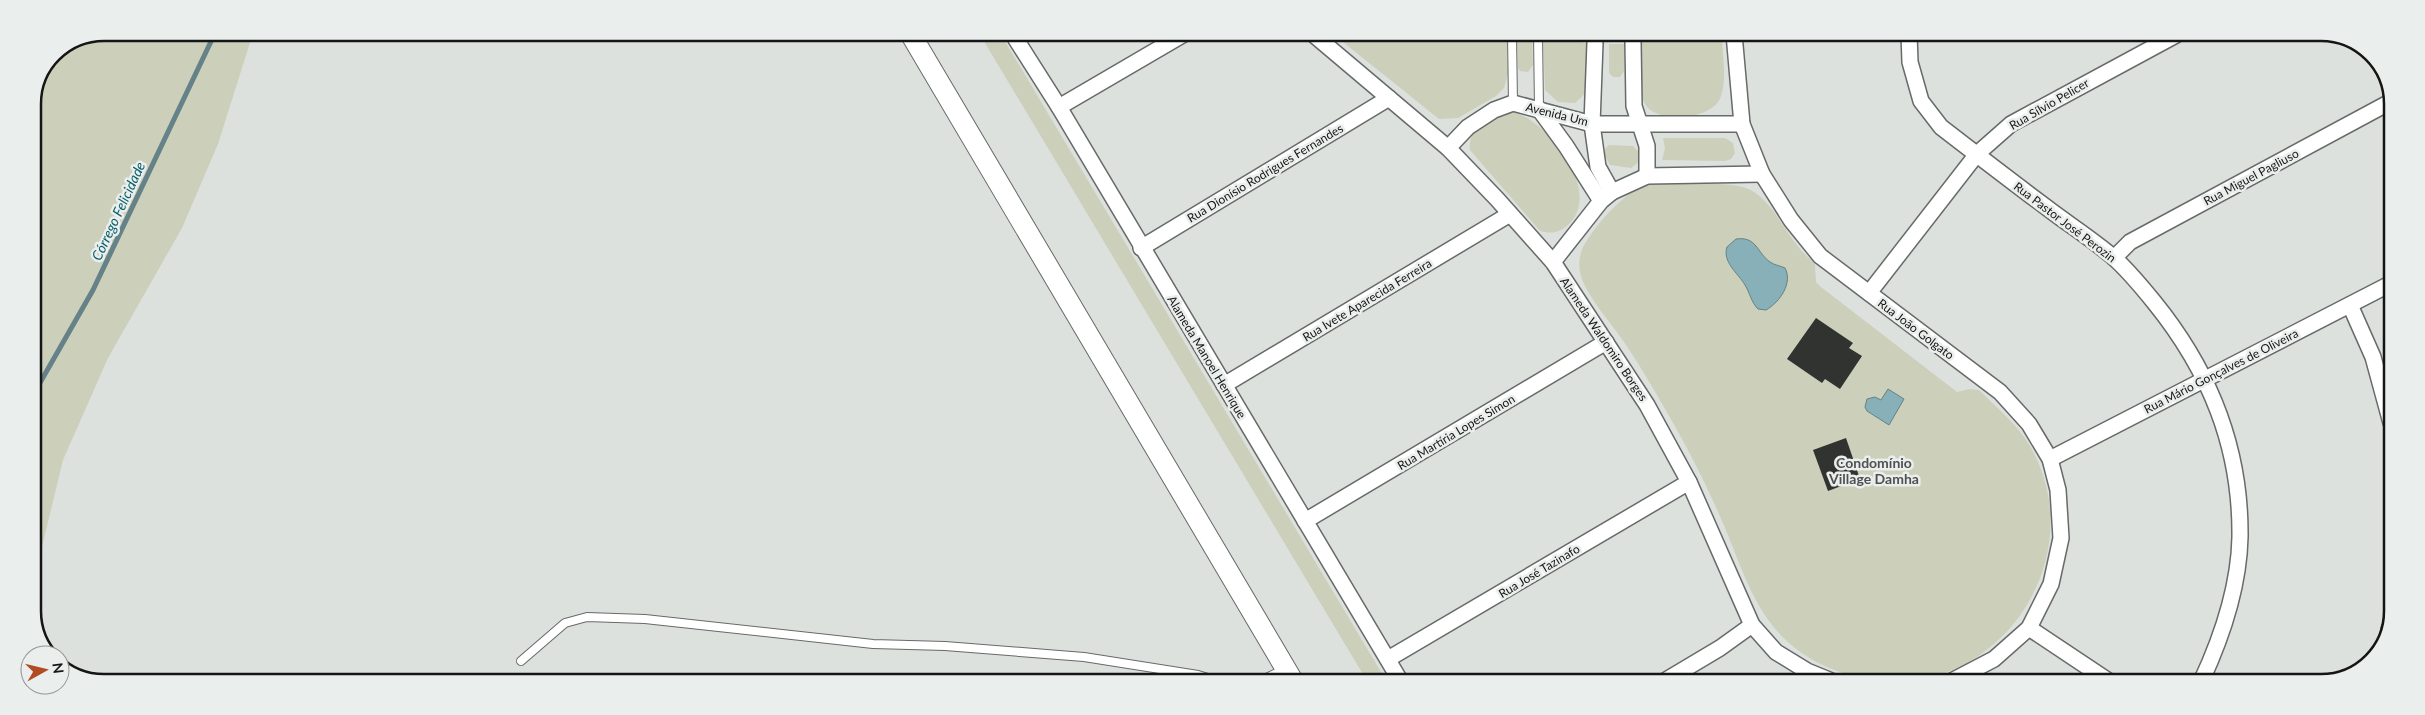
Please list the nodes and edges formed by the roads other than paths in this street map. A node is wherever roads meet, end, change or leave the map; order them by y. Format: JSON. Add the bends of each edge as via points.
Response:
{"nodes":[{"id":1,"x":915,"y":41,"type":"edge"},
{"id":2,"x":1017,"y":41,"type":"edge"},
{"id":3,"x":1172,"y":41,"type":"edge"},
{"id":4,"x":1321,"y":41,"type":"edge"},
{"id":5,"x":1512,"y":41,"type":"edge"},
{"id":6,"x":1538,"y":41,"type":"edge"},
{"id":7,"x":1735,"y":41,"type":"edge"},
{"id":8,"x":1909,"y":41,"type":"edge"},
{"id":9,"x":2165,"y":41,"type":"edge"},
{"id":10,"x":1633,"y":42,"type":"dead end"},
{"id":11,"x":1596,"y":43,"type":"dead end"},
{"id":12,"x":1389,"y":98,"type":"junction"},
{"id":13,"x":1512,"y":103,"type":"junction"},
{"id":14,"x":2384,"y":105,"type":"edge"},
{"id":15,"x":1059,"y":107,"type":"junction"},
{"id":16,"x":1539,"y":109,"type":"junction"},
{"id":17,"x":1592,"y":124,"type":"junction"},
{"id":18,"x":1742,"y":124,"type":"junction"},
{"id":19,"x":1640,"y":125,"type":"junction"},
{"id":20,"x":1448,"y":148,"type":"junction"},
{"id":21,"x":1977,"y":154,"type":"junction"},
{"id":22,"x":1762,"y":174,"type":"junction"},
{"id":23,"x":1647,"y":176,"type":"junction"},
{"id":24,"x":1606,"y":196,"type":"junction"},
{"id":25,"x":1510,"y":214,"type":"junction"},
{"id":26,"x":1141,"y":248,"type":"junction"},
{"id":27,"x":2114,"y":258,"type":"junction"},
{"id":28,"x":1553,"y":262,"type":"junction"},
{"id":29,"x":2384,"y":286,"type":"edge"},
{"id":30,"x":1869,"y":292,"type":"junction"},
{"id":31,"x":2350,"y":305,"type":"junction"},
{"id":32,"x":1606,"y":342,"type":"junction"},
{"id":33,"x":2206,"y":378,"type":"junction"},
{"id":34,"x":1224,"y":385,"type":"junction"},
{"id":35,"x":2384,"y":399,"type":"edge"},
{"id":36,"x":2050,"y":459,"type":"junction"},
{"id":37,"x":1689,"y":482,"type":"junction"},
{"id":38,"x":1305,"y":522,"type":"junction"},
{"id":39,"x":1752,"y":625,"type":"junction"},
{"id":40,"x":2029,"y":628,"type":"junction"},
{"id":41,"x":1388,"y":660,"type":"junction"},
{"id":42,"x":521,"y":661,"type":"dead end"},
{"id":43,"x":1192,"y":674,"type":"edge"},
{"id":44,"x":1288,"y":674,"type":"edge"},
{"id":45,"x":1397,"y":674,"type":"edge"},
{"id":46,"x":1676,"y":674,"type":"edge"},
{"id":47,"x":1814,"y":674,"type":"edge"},
{"id":48,"x":1965,"y":674,"type":"edge"},
{"id":49,"x":2098,"y":674,"type":"edge"},
{"id":50,"x":2205,"y":674,"type":"edge"}],
"edges":[{"from":1,"to":44,"type":"street"},
{"from":2,"to":15,"type":"street","name":"Alameda Manoel Henrique"},
{"from":3,"to":15,"type":"street"},
{"from":4,"to":12,"type":"street","name":"Alameda Waldomiro Borges"},
{"from":5,"to":13,"type":"lane"},
{"from":6,"to":16,"type":"lane"},
{"from":7,"to":18,"type":"street","name":"Rua João Golgato"},
{"from":8,"to":21,"type":"street","name":"Rua Pastor José Perozin","via":[[1910,62],[1921,101],[1941,127]]},
{"from":9,"to":21,"type":"street","name":"Rua Sílvio Pelicer","via":[[2012,124]]},
{"from":10,"to":19,"type":"street","via":[[1634,106]]},
{"from":11,"to":17,"type":"street"},
{"from":12,"to":20,"type":"street","name":"Alameda Waldomiro Borges"},
{"from":12,"to":26,"type":"street","name":"Rua Dionísio Rodrigues Fernandes"},
{"from":13,"to":16,"type":"street","name":"Avenida Um"},
{"from":13,"to":20,"type":"street","name":"Avenida Um","via":[[1468,127]]},
{"from":14,"to":27,"type":"street","name":"Rua Miguel Pagliuso","via":[[2130,242]]},
{"from":15,"to":26,"type":"street","name":"Alameda Manoel Henrique"},
{"from":16,"to":17,"type":"street","name":"Avenida Um"},
{"from":16,"to":24,"type":"street"},
{"from":17,"to":19,"type":"street","name":"Avenida Um"},
{"from":17,"to":24,"type":"street"},
{"from":18,"to":19,"type":"street","name":"Avenida Um"},
{"from":18,"to":22,"type":"street","name":"Rua João Golgato"},
{"from":19,"to":23,"type":"street","via":[[1648,154]]},
{"from":20,"to":25,"type":"street","name":"Alameda Waldomiro Borges"},
{"from":21,"to":27,"type":"street","name":"Rua Pastor José Perozin"},
{"from":21,"to":30,"type":"street","name":"Rua Sílvio Pelicer"},
{"from":22,"to":23,"type":"street"},
{"from":22,"to":30,"type":"street","name":"Rua João Golgato","via":[[1790,220],[1820,256]]},
{"from":23,"to":24,"type":"street"},
{"from":24,"to":28,"type":"street"},
{"from":25,"to":28,"type":"street","name":"Alameda Waldomiro Borges"},
{"from":25,"to":34,"type":"street","name":"Rua Ivete Aparecida Ferreira"},
{"from":26,"to":34,"type":"street","name":"Alameda Manoel Henrique"},
{"from":27,"to":33,"type":"street","name":"Rua Pastor José Perozin","via":[[2172,324]]},
{"from":28,"to":32,"type":"street","name":"Alameda Waldomiro Borges"},
{"from":29,"to":31,"type":"street","name":"Rua Mário Gonçalves de Oliveira"},
{"from":30,"to":36,"type":"street","name":"Rua João Golgato","via":[[2000,392],[2029,424]]},
{"from":31,"to":33,"type":"street","name":"Rua Mário Gonçalves de Oliveira"},
{"from":31,"to":35,"type":"street","via":[[2372,357]]},
{"from":32,"to":37,"type":"street","name":"Alameda Waldomiro Borges","via":[[1647,405]]},
{"from":32,"to":38,"type":"street","name":"Rua Martíria Lopes Simon"},
{"from":33,"to":36,"type":"street","name":"Rua Mário Gonçalves de Oliveira"},
{"from":33,"to":50,"type":"street","name":"Rua Pastor José Perozin","via":[[2226,430],[2236,480],[2240,538],[2233,593],[2219,641]]},
{"from":34,"to":38,"type":"street","name":"Alameda Manoel Henrique"},
{"from":36,"to":40,"type":"street","name":"Rua João Golgato","via":[[2058,490],[2061,538],[2051,584]]},
{"from":37,"to":39,"type":"street","name":"Alameda Waldomiro Borges"},
{"from":37,"to":41,"type":"street","name":"Rua José Tazinafo"},
{"from":38,"to":41,"type":"street","name":"Alameda Manoel Henrique"},
{"from":39,"to":46,"type":"street"},
{"from":39,"to":47,"type":"street","name":"Alameda Waldomiro Borges","via":[[1776,652]]},
{"from":40,"to":48,"type":"street","via":[[1994,659]]},
{"from":40,"to":49,"type":"street"},
{"from":41,"to":45,"type":"street","name":"Alameda Manoel Henrique"},
{"from":42,"to":43,"type":"lane","via":[[565,622],[587,617],[645,619],[873,644],[1084,657]]}]}
